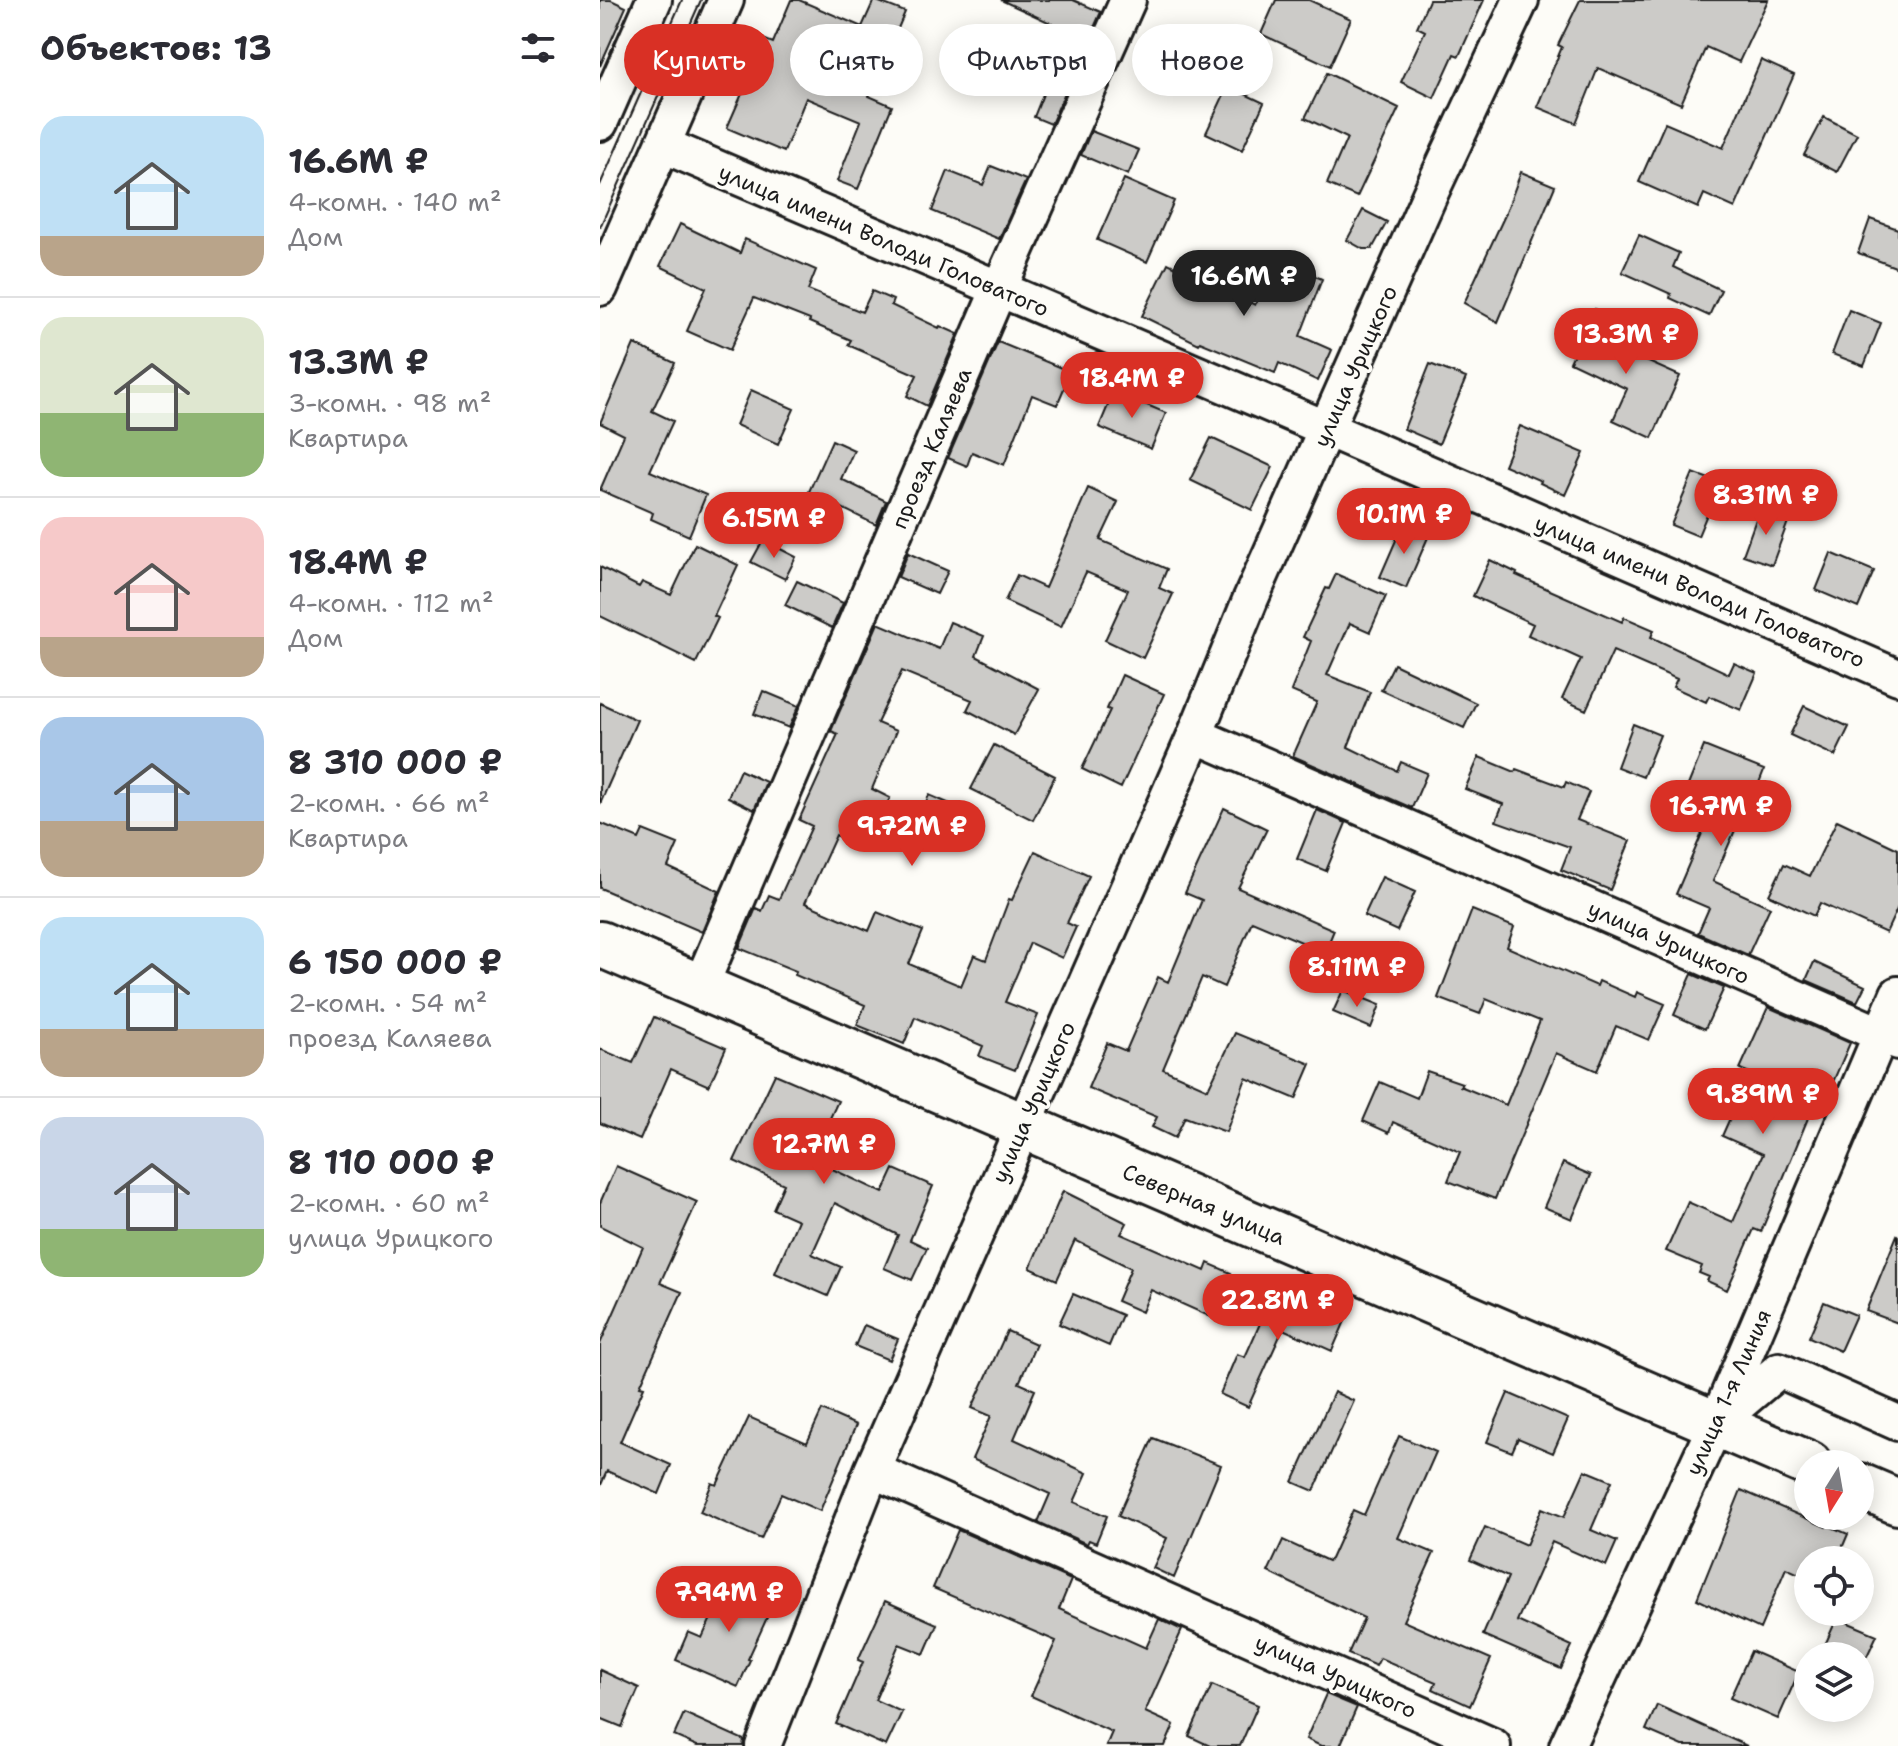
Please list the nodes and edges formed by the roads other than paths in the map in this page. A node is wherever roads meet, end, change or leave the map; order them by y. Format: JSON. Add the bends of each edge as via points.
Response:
{"nodes":[{"id":1,"x":654,"y":0,"type":"edge"},
{"id":2,"x":726,"y":0,"type":"edge"},
{"id":3,"x":1128,"y":0,"type":"edge"},
{"id":4,"x":1521,"y":0,"type":"edge"},
{"id":5,"x":600,"y":122,"type":"edge"},
{"id":6,"x":663,"y":145,"type":"junction"},
{"id":7,"x":600,"y":288,"type":"edge"},
{"id":8,"x":999,"y":289,"type":"junction"},
{"id":9,"x":1327,"y":429,"type":"junction"},
{"id":10,"x":1898,"y":677,"type":"edge"},
{"id":11,"x":1195,"y":735,"type":"junction"},
{"id":12,"x":600,"y":944,"type":"edge"},
{"id":13,"x":700,"y":987,"type":"junction"},
{"id":14,"x":1898,"y":994,"type":"edge"},
{"id":15,"x":1889,"y":1038,"type":"edge"},
{"id":16,"x":1022,"y":1126,"type":"junction"},
{"id":17,"x":1898,"y":1423,"type":"edge"},
{"id":18,"x":1716,"y":1424,"type":"junction"},
{"id":19,"x":1794,"y":1458,"type":"edge"},
{"id":20,"x":872,"y":1470,"type":"junction"},
{"id":21,"x":1874,"y":1492,"type":"edge"},
{"id":22,"x":1898,"y":1502,"type":"edge"},
{"id":23,"x":763,"y":1746,"type":"edge"},
{"id":24,"x":1493,"y":1746,"type":"edge"},
{"id":25,"x":1567,"y":1746,"type":"edge"}],
"edges":[{"from":1,"to":5,"type":"street"},
{"from":2,"to":6,"type":"street"},
{"from":3,"to":8,"type":"street","name":"проезд Каляева"},
{"from":4,"to":9,"type":"street","name":"улица Урицкого"},
{"from":6,"to":7,"type":"street"},
{"from":6,"to":8,"type":"street","name":"улица имени Володи Головатого"},
{"from":8,"to":9,"type":"street","name":"улица имени Володи Головатого"},
{"from":8,"to":13,"type":"street","name":"проезд Каляева"},
{"from":9,"to":10,"type":"street","name":"улица имени Володи Головатого"},
{"from":9,"to":11,"type":"street","name":"улица Урицкого"},
{"from":11,"to":15,"type":"street","name":"улица Урицкого"},
{"from":11,"to":16,"type":"street","name":"улица Урицкого"},
{"from":12,"to":13,"type":"main road","name":"Северная улица"},
{"from":13,"to":16,"type":"main road","name":"Северная улица"},
{"from":14,"to":15,"type":"street","name":"улица 1-я Линия"},
{"from":15,"to":18,"type":"street","name":"улица 1-я Линия"},
{"from":16,"to":18,"type":"main road","name":"Северная улица"},
{"from":16,"to":20,"type":"street","name":"улица Урицкого"},
{"from":17,"to":18,"type":"street","via":[[1779,1370]]},
{"from":18,"to":19,"type":"main road","name":"Северная улица"},
{"from":18,"to":25,"type":"street","name":"улица 1-я Линия"},
{"from":20,"to":23,"type":"street","name":"улица Урицкого"},
{"from":20,"to":24,"type":"street","name":"улица Урицкого"},
{"from":21,"to":22,"type":"main road"}]}
